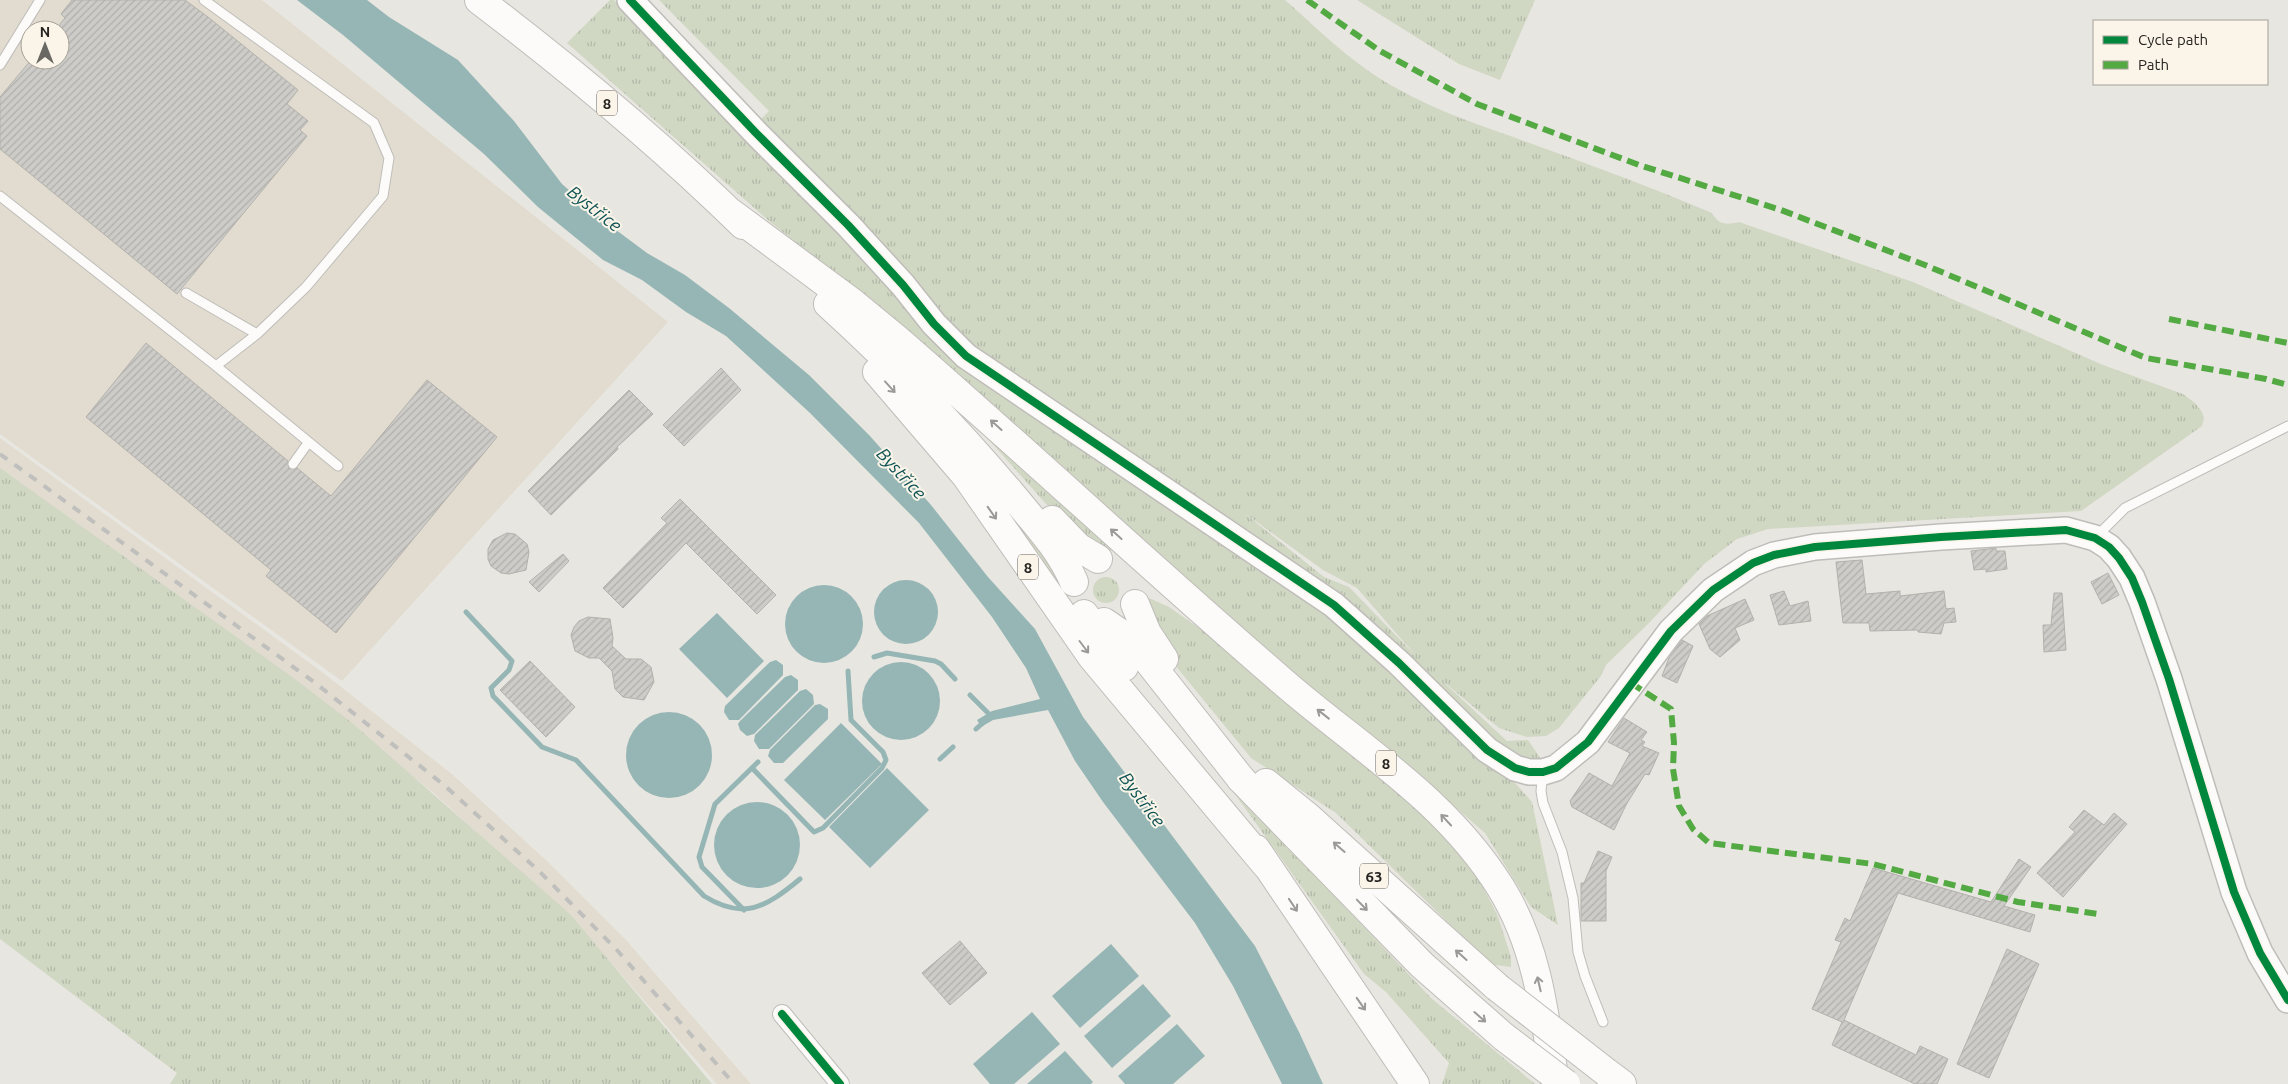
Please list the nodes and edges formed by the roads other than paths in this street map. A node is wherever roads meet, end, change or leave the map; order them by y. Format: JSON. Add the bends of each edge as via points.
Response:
{"nodes":[{"id":1,"x":40,"y":0,"type":"edge"},
{"id":2,"x":204,"y":0,"type":"edge"},
{"id":3,"x":479,"y":0,"type":"edge"},
{"id":4,"x":630,"y":0,"type":"edge"},
{"id":5,"x":0,"y":65,"type":"edge"},
{"id":6,"x":0,"y":196,"type":"edge"},
{"id":7,"x":797,"y":270,"type":"junction"},
{"id":8,"x":186,"y":294,"type":"dead end"},
{"id":9,"x":257,"y":334,"type":"junction"},
{"id":10,"x":216,"y":366,"type":"junction"},
{"id":11,"x":2288,"y":426,"type":"edge"},
{"id":12,"x":308,"y":443,"type":"junction"},
{"id":13,"x":293,"y":464,"type":"dead end"},
{"id":14,"x":338,"y":466,"type":"dead end"},
{"id":15,"x":2095,"y":538,"type":"junction"},
{"id":16,"x":1098,"y":559,"type":"junction"},
{"id":17,"x":1074,"y":582,"type":"junction"},
{"id":18,"x":1136,"y":594,"type":"junction"},
{"id":19,"x":1094,"y":618,"type":"junction"},
{"id":20,"x":1283,"y":683,"type":"junction"},
{"id":21,"x":1543,"y":772,"type":"junction"},
{"id":22,"x":1245,"y":773,"type":"junction"},
{"id":23,"x":1266,"y":865,"type":"junction"},
{"id":24,"x":2288,"y":1000,"type":"edge"},
{"id":25,"x":782,"y":1014,"type":"dead end"},
{"id":26,"x":1603,"y":1022,"type":"dead end"},
{"id":27,"x":1614,"y":1078,"type":"edge"},
{"id":28,"x":840,"y":1084,"type":"edge"},
{"id":29,"x":1415,"y":1084,"type":"edge"},
{"id":30,"x":1555,"y":1084,"type":"edge"},
{"id":31,"x":1566,"y":1084,"type":"edge"}],
"edges":[{"from":1,"to":5,"type":"lane"},
{"from":2,"to":9,"type":"lane","via":[[374,123],[389,158],[383,196],[306,287]]},
{"from":3,"to":7,"type":"main road","number":"8","via":[[562,65]]},
{"from":4,"to":21,"type":"street","via":[[848,225],[966,356],[1334,605],[1502,761],[1515,768]]},
{"from":6,"to":10,"type":"lane"},
{"from":7,"to":16,"type":"main road","via":[[927,384],[1069,538]]},
{"from":7,"to":17,"type":"main road","via":[[947,421],[1058,551]]},
{"from":20,"to":7,"type":"main road","number":"8","one_way":true,"via":[[928,365],[853,303]]},
{"from":7,"to":23,"type":"main road","number":"8","one_way":true,"via":[[956,464],[1092,657]]},
{"from":8,"to":9,"type":"lane"},
{"from":9,"to":10,"type":"lane"},
{"from":10,"to":12,"type":"lane"},
{"from":11,"to":15,"type":"lane","via":[[2125,508]]},
{"from":12,"to":13,"type":"lane"},
{"from":12,"to":14,"type":"lane"},
{"from":15,"to":21,"type":"street","via":[[2066,530],[1959,536],[1815,547],[1753,563],[1713,590],[1671,630],[1588,742],[1562,764]]},
{"from":15,"to":24,"type":"street","via":[[2109,547],[2132,578],[2169,679],[2234,892],[2260,953]]},
{"from":16,"to":17,"type":"main road","via":[[1081,569]]},
{"from":16,"to":18,"type":"main road","via":[[1125,565],[1133,575]]},
{"from":17,"to":19,"type":"main road","via":[[1076,603]]},
{"from":18,"to":19,"type":"main road","via":[[1127,614],[1120,619]]},
{"from":18,"to":20,"type":"main road","via":[[1155,591],[1169,599]]},
{"from":18,"to":22,"type":"main road","number":"63","via":[[1142,624]]},
{"from":19,"to":22,"type":"main road","number":"63","via":[[1126,637],[1141,652]]},
{"from":19,"to":23,"type":"main road","via":[[1231,808]]},
{"from":30,"to":20,"type":"main road","number":"8","one_way":true,"via":[[1544,1006],[1532,956],[1515,916],[1491,874],[1420,793]]},
{"from":21,"to":26,"type":"lane","via":[[1544,803],[1562,852],[1573,898],[1578,952]]},
{"from":27,"to":22,"type":"main road","number":"63","one_way":true,"bridge":true,"via":[[1497,987]]},
{"from":22,"to":31,"type":"main road","number":"63","one_way":true,"bridge":true,"via":[[1422,965],[1504,1037]]},
{"from":23,"to":29,"type":"main road","number":"8","one_way":true},
{"from":25,"to":28,"type":"street"}]}
